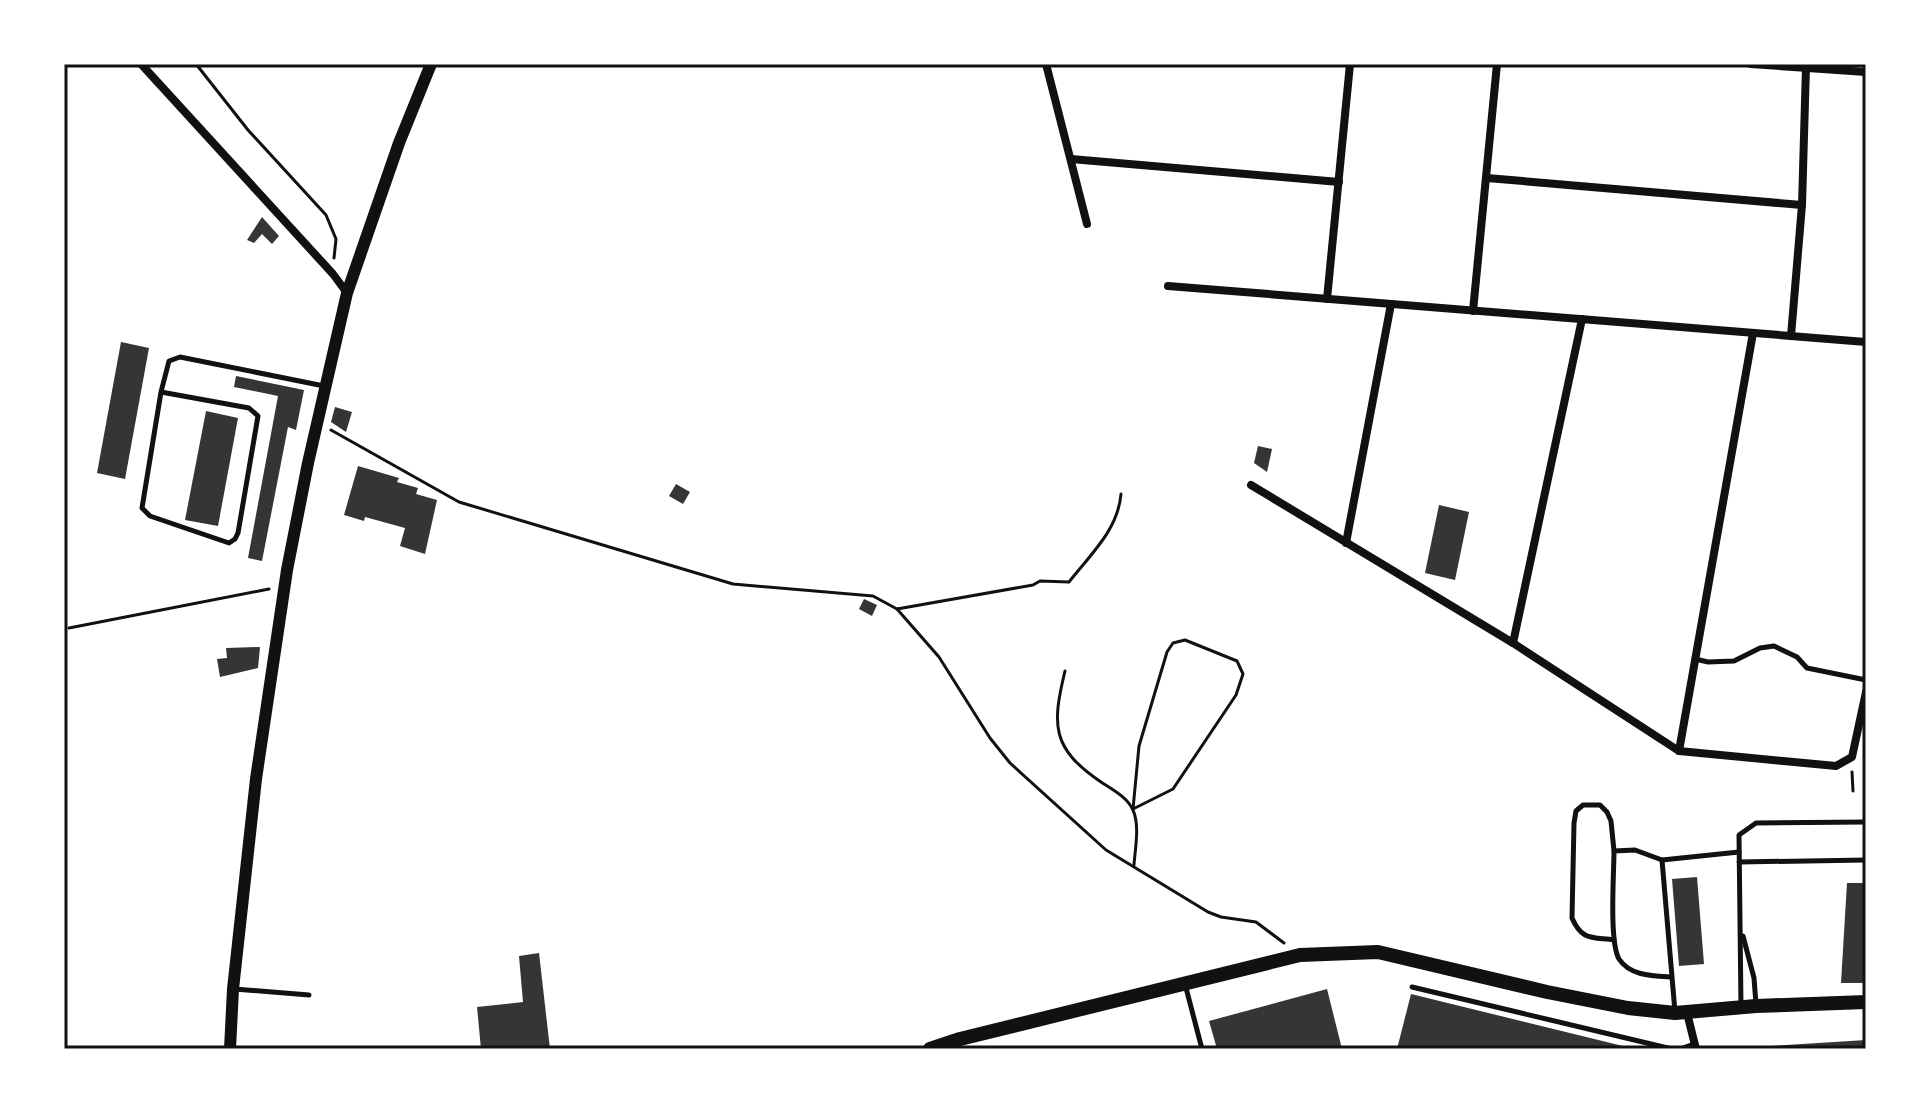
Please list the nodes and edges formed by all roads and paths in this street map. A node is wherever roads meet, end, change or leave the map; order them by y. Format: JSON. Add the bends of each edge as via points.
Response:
{"nodes":[{"id":1,"x":141,"y":64,"type":"edge"},
{"id":2,"x":196,"y":64,"type":"edge"},
{"id":3,"x":431,"y":64,"type":"edge"},
{"id":4,"x":1046,"y":64,"type":"edge"},
{"id":5,"x":1350,"y":64,"type":"edge"},
{"id":6,"x":1497,"y":64,"type":"edge"},
{"id":7,"x":1751,"y":64,"type":"edge"},
{"id":8,"x":1806,"y":67,"type":"junction"},
{"id":9,"x":1866,"y":72,"type":"edge"},
{"id":10,"x":1071,"y":159,"type":"junction"},
{"id":11,"x":1487,"y":178,"type":"junction"},
{"id":12,"x":1339,"y":182,"type":"junction"},
{"id":13,"x":1802,"y":205,"type":"junction"},
{"id":14,"x":1087,"y":224,"type":"dead end"},
{"id":15,"x":333,"y":274,"type":"junction"},
{"id":16,"x":1168,"y":286,"type":"dead end"},
{"id":17,"x":347,"y":293,"type":"junction"},
{"id":18,"x":1327,"y":299,"type":"junction"},
{"id":19,"x":1391,"y":304,"type":"junction"},
{"id":20,"x":1473,"y":311,"type":"junction"},
{"id":21,"x":1582,"y":319,"type":"junction"},
{"id":22,"x":1753,"y":333,"type":"junction"},
{"id":23,"x":1791,"y":336,"type":"junction"},
{"id":24,"x":1866,"y":342,"type":"edge"},
{"id":25,"x":325,"y":387,"type":"junction"},
{"id":26,"x":161,"y":392,"type":"junction"},
{"id":27,"x":318,"y":423,"type":"junction"},
{"id":28,"x":1251,"y":485,"type":"dead end"},
{"id":29,"x":1121,"y":494,"type":"dead end"},
{"id":30,"x":1346,"y":543,"type":"junction"},
{"id":31,"x":284,"y":587,"type":"junction"},
{"id":32,"x":897,"y":609,"type":"junction"},
{"id":33,"x":69,"y":628,"type":"dead end"},
{"id":34,"x":1513,"y":643,"type":"junction"},
{"id":35,"x":1695,"y":659,"type":"junction"},
{"id":36,"x":1065,"y":671,"type":"dead end"},
{"id":37,"x":1866,"y":680,"type":"edge"},
{"id":38,"x":1866,"y":693,"type":"edge"},
{"id":39,"x":1679,"y":751,"type":"junction"},
{"id":40,"x":1852,"y":757,"type":"junction"},
{"id":41,"x":1853,"y":791,"type":"dead end"},
{"id":42,"x":1133,"y":809,"type":"junction"},
{"id":43,"x":1866,"y":822,"type":"edge"},
{"id":44,"x":1614,"y":851,"type":"junction"},
{"id":45,"x":1739,"y":852,"type":"junction"},
{"id":46,"x":1662,"y":860,"type":"junction"},
{"id":47,"x":1866,"y":860,"type":"edge"},
{"id":48,"x":1739,"y":862,"type":"junction"},
{"id":49,"x":1134,"y":867,"type":"junction"},
{"id":50,"x":1740,"y":927,"type":"junction"},
{"id":51,"x":1614,"y":940,"type":"junction"},
{"id":52,"x":1300,"y":955,"type":"junction"},
{"id":53,"x":1671,"y":977,"type":"junction"},
{"id":54,"x":1185,"y":984,"type":"junction"},
{"id":55,"x":1412,"y":987,"type":"dead end"},
{"id":56,"x":233,"y":989,"type":"junction"},
{"id":57,"x":309,"y":995,"type":"dead end"},
{"id":58,"x":1866,"y":1002,"type":"edge"},
{"id":59,"x":1748,"y":1006,"type":"junction"},
{"id":60,"x":1681,"y":1013,"type":"junction"},
{"id":61,"x":1695,"y":1047,"type":"edge"},
{"id":62,"x":230,"y":1049,"type":"edge"},
{"id":63,"x":930,"y":1049,"type":"edge"},
{"id":64,"x":1202,"y":1049,"type":"edge"},
{"id":65,"x":1672,"y":1049,"type":"edge"},
{"id":66,"x":1680,"y":1049,"type":"edge"}],
"edges":[{"from":1,"to":15,"type":"street"},
{"from":2,"to":15,"type":"path","via":[[326,215],[336,239]]},
{"from":3,"to":17,"type":"street"},
{"from":4,"to":10,"type":"street"},
{"from":5,"to":12,"type":"street"},
{"from":6,"to":11,"type":"street"},
{"from":7,"to":8,"type":"street"},
{"from":8,"to":9,"type":"street"},
{"from":8,"to":13,"type":"street"},
{"from":10,"to":12,"type":"street"},
{"from":10,"to":14,"type":"street"},
{"from":11,"to":13,"type":"street"},
{"from":11,"to":20,"type":"street"},
{"from":12,"to":18,"type":"street"},
{"from":13,"to":23,"type":"street"},
{"from":15,"to":17,"type":"street"},
{"from":16,"to":18,"type":"street"},
{"from":17,"to":25,"type":"street"},
{"from":18,"to":19,"type":"street"},
{"from":19,"to":20,"type":"street"},
{"from":19,"to":30,"type":"street"},
{"from":20,"to":21,"type":"street"},
{"from":21,"to":22,"type":"street"},
{"from":21,"to":34,"type":"street"},
{"from":22,"to":23,"type":"street"},
{"from":22,"to":35,"type":"street"},
{"from":23,"to":24,"type":"street"},
{"from":25,"to":26,"type":"lane","via":[[180,357],[169,361]]},
{"from":25,"to":27,"type":"street"},
{"from":26,"to":26,"type":"lane","via":[[142,508],[150,516],[229,543],[238,533],[258,416],[249,408]]},
{"from":27,"to":31,"type":"street"},
{"from":27,"to":32,"type":"path","via":[[459,502],[733,584],[873,596]]},
{"from":28,"to":30,"type":"street"},
{"from":29,"to":32,"type":"path","via":[[1112,528],[1069,582],[1040,581]]},
{"from":30,"to":34,"type":"street"},
{"from":31,"to":33,"type":"path"},
{"from":31,"to":56,"type":"street"},
{"from":32,"to":49,"type":"path","via":[[945,665],[1010,763],[1106,850]]},
{"from":34,"to":39,"type":"street"},
{"from":35,"to":37,"type":"lane","via":[[1734,661],[1774,646],[1807,668]]},
{"from":35,"to":39,"type":"street"},
{"from":36,"to":42,"type":"path","via":[[1055,711],[1061,740],[1083,768]]},
{"from":38,"to":40,"type":"street"},
{"from":39,"to":40,"type":"street","via":[[1836,766]]},
{"from":40,"to":41,"type":"path"},
{"from":42,"to":42,"type":"path","via":[[1139,746],[1173,643],[1185,640],[1237,661],[1243,674],[1236,695],[1173,789]]},
{"from":42,"to":49,"type":"path"},
{"from":43,"to":45,"type":"lane","via":[[1756,823],[1739,835]]},
{"from":44,"to":46,"type":"lane","via":[[1635,850]]},
{"from":44,"to":51,"type":"lane"},
{"from":44,"to":51,"type":"lane","via":[[1607,812],[1600,805],[1583,805],[1574,823],[1572,918],[1585,937]]},
{"from":45,"to":46,"type":"lane"},
{"from":45,"to":48,"type":"lane"},
{"from":46,"to":53,"type":"lane"},
{"from":47,"to":48,"type":"lane"},
{"from":48,"to":50,"type":"lane"},
{"from":49,"to":52,"type":"path","via":[[1208,912],[1256,922]]},
{"from":50,"to":59,"type":"lane"},
{"from":50,"to":59,"type":"lane","via":[[1754,978]]},
{"from":51,"to":53,"type":"lane","via":[[1619,959],[1642,976]]},
{"from":52,"to":54,"type":"main road"},
{"from":52,"to":60,"type":"main road","via":[[1378,952],[1547,992]]},
{"from":53,"to":60,"type":"lane"},
{"from":54,"to":63,"type":"main road"},
{"from":54,"to":64,"type":"lane"},
{"from":55,"to":65,"type":"lane"},
{"from":56,"to":57,"type":"lane"},
{"from":56,"to":62,"type":"street"},
{"from":58,"to":59,"type":"main road"},
{"from":59,"to":60,"type":"main road"},
{"from":60,"to":61,"type":"street"},
{"from":61,"to":66,"type":"lane"}]}
